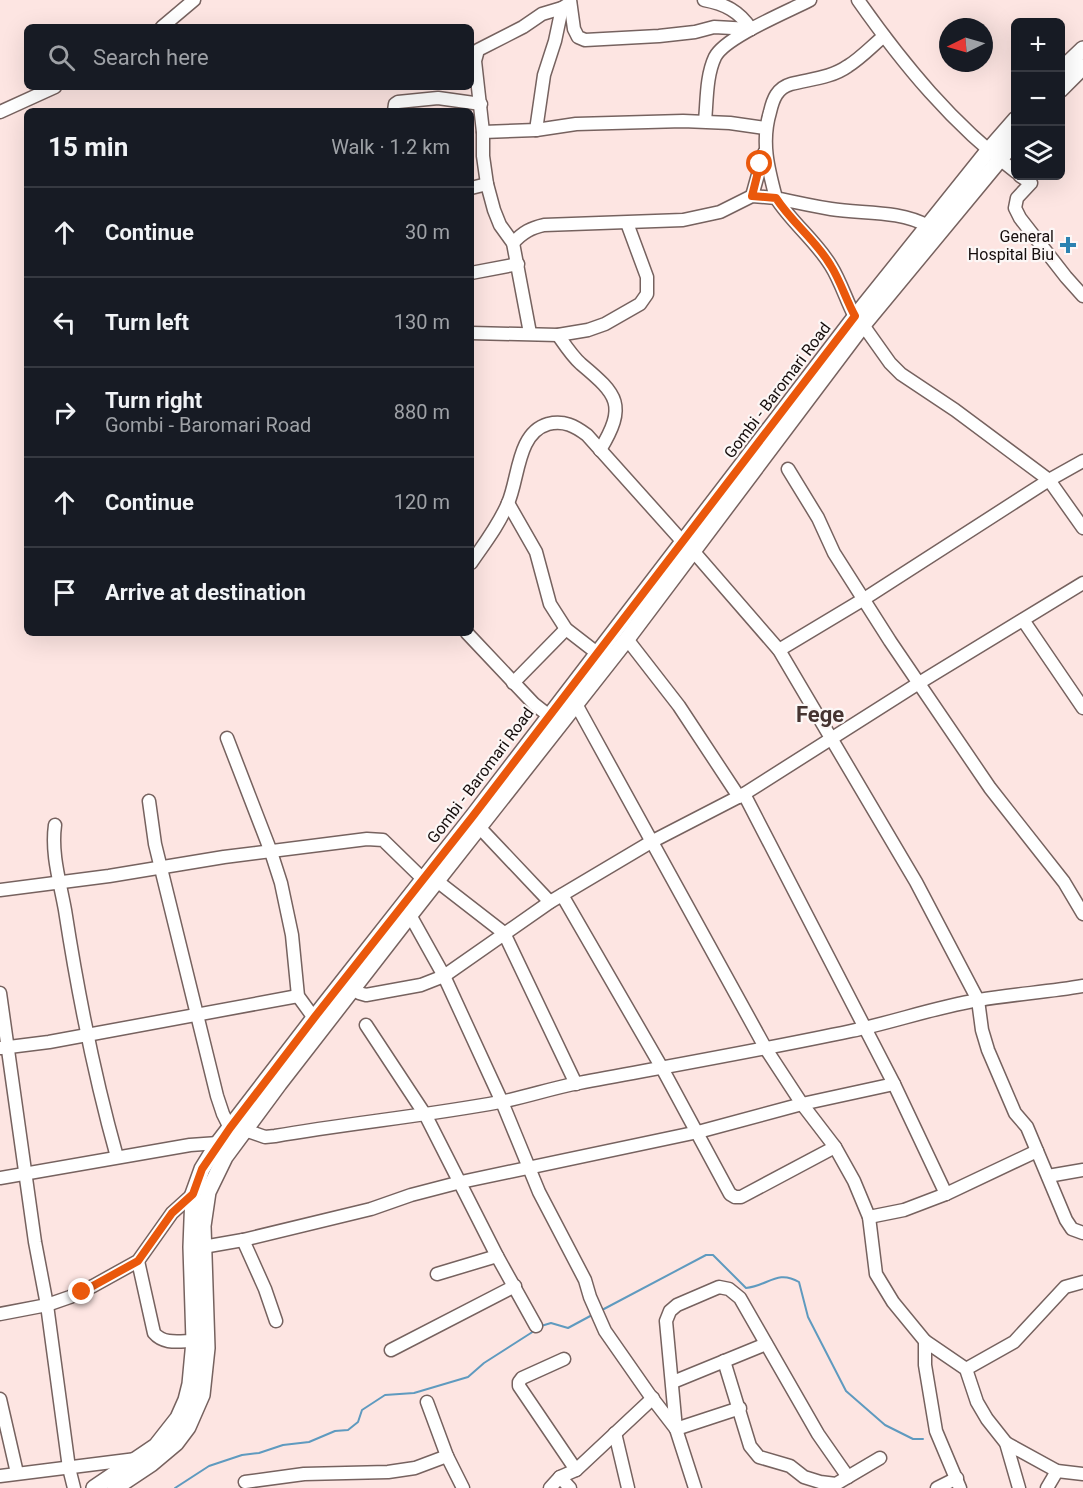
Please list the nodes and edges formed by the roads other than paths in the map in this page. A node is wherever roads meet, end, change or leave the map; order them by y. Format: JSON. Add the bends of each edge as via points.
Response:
{"nodes":[{"id":1,"x":194,"y":0,"type":"edge"},
{"id":2,"x":704,"y":0,"type":"edge"},
{"id":3,"x":810,"y":0,"type":"edge"},
{"id":4,"x":858,"y":0,"type":"edge"},
{"id":5,"x":568,"y":4,"type":"edge"},
{"id":6,"x":166,"y":24,"type":"edge"},
{"id":7,"x":750,"y":29,"type":"junction"},
{"id":8,"x":884,"y":36,"type":"junction"},
{"id":9,"x":1083,"y":49,"type":"edge"},
{"id":10,"x":1065,"y":66,"type":"edge"},
{"id":11,"x":1083,"y":67,"type":"edge"},
{"id":12,"x":1065,"y":85,"type":"edge"},
{"id":13,"x":48,"y":90,"type":"edge"},
{"id":14,"x":481,"y":104,"type":"junction"},
{"id":15,"x":394,"y":108,"type":"edge"},
{"id":16,"x":0,"y":112,"type":"edge"},
{"id":17,"x":705,"y":121,"type":"junction"},
{"id":18,"x":1012,"y":126,"type":"edge"},
{"id":19,"x":765,"y":128,"type":"junction"},
{"id":20,"x":536,"y":130,"type":"junction"},
{"id":21,"x":483,"y":132,"type":"junction"},
{"id":22,"x":1011,"y":143,"type":"edge"},
{"id":23,"x":765,"y":150,"type":"junction"},
{"id":24,"x":993,"y":155,"type":"junction"},
{"id":25,"x":1011,"y":168,"type":"edge"},
{"id":26,"x":1026,"y":180,"type":"edge"},
{"id":27,"x":487,"y":184,"type":"junction"},
{"id":28,"x":474,"y":187,"type":"edge"},
{"id":29,"x":752,"y":196,"type":"junction"},
{"id":30,"x":776,"y":198,"type":"junction"},
{"id":31,"x":627,"y":223,"type":"junction"},
{"id":32,"x":928,"y":226,"type":"junction"},
{"id":33,"x":513,"y":243,"type":"junction"},
{"id":34,"x":518,"y":264,"type":"junction"},
{"id":35,"x":474,"y":272,"type":"edge"},
{"id":36,"x":1083,"y":296,"type":"edge"},
{"id":37,"x":859,"y":321,"type":"junction"},
{"id":38,"x":474,"y":333,"type":"edge"},
{"id":39,"x":530,"y":333,"type":"junction"},
{"id":40,"x":558,"y":335,"type":"junction"},
{"id":41,"x":600,"y":450,"type":"junction"},
{"id":42,"x":1083,"y":461,"type":"edge"},
{"id":43,"x":788,"y":469,"type":"dead end"},
{"id":44,"x":1049,"y":480,"type":"junction"},
{"id":45,"x":508,"y":503,"type":"junction"},
{"id":46,"x":1083,"y":528,"type":"edge"},
{"id":47,"x":682,"y":541,"type":"junction"},
{"id":48,"x":694,"y":552,"type":"junction"},
{"id":49,"x":474,"y":558,"type":"edge"},
{"id":50,"x":1083,"y":583,"type":"edge"},
{"id":51,"x":864,"y":599,"type":"junction"},
{"id":52,"x":1023,"y":620,"type":"junction"},
{"id":53,"x":630,"y":628,"type":"junction"},
{"id":54,"x":566,"y":629,"type":"junction"},
{"id":55,"x":470,"y":636,"type":"edge"},
{"id":56,"x":779,"y":650,"type":"junction"},
{"id":57,"x":597,"y":653,"type":"junction"},
{"id":58,"x":513,"y":683,"type":"junction"},
{"id":59,"x":919,"y":683,"type":"junction"},
{"id":60,"x":576,"y":704,"type":"junction"},
{"id":61,"x":1083,"y":708,"type":"edge"},
{"id":62,"x":548,"y":715,"type":"junction"},
{"id":63,"x":227,"y":738,"type":"dead end"},
{"id":64,"x":832,"y":738,"type":"junction"},
{"id":65,"x":741,"y":795,"type":"junction"},
{"id":66,"x":149,"y":801,"type":"dead end"},
{"id":67,"x":55,"y":825,"type":"dead end"},
{"id":68,"x":480,"y":828,"type":"junction"},
{"id":69,"x":651,"y":842,"type":"junction"},
{"id":70,"x":271,"y":852,"type":"junction"},
{"id":71,"x":162,"y":868,"type":"junction"},
{"id":72,"x":430,"y":880,"type":"junction"},
{"id":73,"x":60,"y":881,"type":"junction"},
{"id":74,"x":0,"y":890,"type":"edge"},
{"id":75,"x":562,"y":895,"type":"junction"},
{"id":76,"x":550,"y":902,"type":"junction"},
{"id":77,"x":1083,"y":914,"type":"edge"},
{"id":78,"x":410,"y":915,"type":"junction"},
{"id":79,"x":504,"y":933,"type":"junction"},
{"id":80,"x":444,"y":976,"type":"junction"},
{"id":81,"x":351,"y":981,"type":"junction"},
{"id":82,"x":1083,"y":986,"type":"edge"},
{"id":83,"x":0,"y":993,"type":"edge"},
{"id":84,"x":298,"y":996,"type":"junction"},
{"id":85,"x":978,"y":1000,"type":"junction"},
{"id":86,"x":197,"y":1015,"type":"junction"},
{"id":87,"x":314,"y":1018,"type":"junction"},
{"id":88,"x":366,"y":1025,"type":"dead end"},
{"id":89,"x":864,"y":1028,"type":"junction"},
{"id":90,"x":86,"y":1036,"type":"junction"},
{"id":91,"x":3,"y":1048,"type":"edge"},
{"id":92,"x":766,"y":1049,"type":"junction"},
{"id":93,"x":662,"y":1068,"type":"junction"},
{"id":94,"x":576,"y":1084,"type":"junction"},
{"id":95,"x":894,"y":1084,"type":"junction"},
{"id":96,"x":502,"y":1102,"type":"junction"},
{"id":97,"x":802,"y":1104,"type":"junction"},
{"id":98,"x":426,"y":1116,"type":"junction"},
{"id":99,"x":237,"y":1129,"type":"junction"},
{"id":100,"x":698,"y":1132,"type":"junction"},
{"id":101,"x":218,"y":1143,"type":"junction"},
{"id":102,"x":835,"y":1147,"type":"junction"},
{"id":103,"x":1038,"y":1151,"type":"junction"},
{"id":104,"x":117,"y":1157,"type":"junction"},
{"id":105,"x":528,"y":1168,"type":"junction"},
{"id":106,"x":1083,"y":1170,"type":"edge"},
{"id":107,"x":27,"y":1173,"type":"junction"},
{"id":108,"x":1048,"y":1176,"type":"junction"},
{"id":109,"x":0,"y":1178,"type":"edge"},
{"id":110,"x":461,"y":1182,"type":"junction"},
{"id":111,"x":193,"y":1194,"type":"junction"},
{"id":112,"x":946,"y":1194,"type":"junction"},
{"id":113,"x":869,"y":1217,"type":"junction"},
{"id":114,"x":1083,"y":1233,"type":"edge"},
{"id":115,"x":243,"y":1240,"type":"junction"},
{"id":116,"x":203,"y":1247,"type":"junction"},
{"id":117,"x":497,"y":1256,"type":"junction"},
{"id":118,"x":138,"y":1261,"type":"junction"},
{"id":119,"x":437,"y":1274,"type":"dead end"},
{"id":120,"x":1083,"y":1282,"type":"edge"},
{"id":121,"x":515,"y":1286,"type":"junction"},
{"id":122,"x":47,"y":1305,"type":"junction"},
{"id":123,"x":0,"y":1314,"type":"edge"},
{"id":124,"x":276,"y":1321,"type":"dead end"},
{"id":125,"x":536,"y":1326,"type":"dead end"},
{"id":126,"x":194,"y":1341,"type":"junction"},
{"id":127,"x":925,"y":1341,"type":"junction"},
{"id":128,"x":766,"y":1344,"type":"junction"},
{"id":129,"x":391,"y":1350,"type":"dead end"},
{"id":130,"x":564,"y":1359,"type":"dead end"},
{"id":131,"x":724,"y":1361,"type":"junction"},
{"id":132,"x":966,"y":1369,"type":"junction"},
{"id":133,"x":673,"y":1382,"type":"junction"},
{"id":134,"x":652,"y":1398,"type":"junction"},
{"id":135,"x":0,"y":1399,"type":"edge"},
{"id":136,"x":427,"y":1402,"type":"dead end"},
{"id":137,"x":740,"y":1408,"type":"junction"},
{"id":138,"x":676,"y":1429,"type":"junction"},
{"id":139,"x":615,"y":1433,"type":"junction"},
{"id":140,"x":1006,"y":1443,"type":"junction"},
{"id":141,"x":447,"y":1456,"type":"junction"},
{"id":142,"x":880,"y":1458,"type":"dead end"},
{"id":143,"x":137,"y":1459,"type":"junction"},
{"id":144,"x":69,"y":1468,"type":"junction"},
{"id":145,"x":576,"y":1470,"type":"junction"},
{"id":146,"x":1057,"y":1471,"type":"junction"},
{"id":147,"x":17,"y":1473,"type":"junction"},
{"id":148,"x":1083,"y":1474,"type":"edge"},
{"id":149,"x":0,"y":1476,"type":"edge"},
{"id":150,"x":560,"y":1477,"type":"junction"},
{"id":151,"x":848,"y":1477,"type":"junction"},
{"id":152,"x":245,"y":1482,"type":"dead end"},
{"id":153,"x":958,"y":1483,"type":"edge"},
{"id":154,"x":837,"y":1486,"type":"edge"},
{"id":155,"x":74,"y":1488,"type":"edge"},
{"id":156,"x":94,"y":1488,"type":"edge"},
{"id":157,"x":115,"y":1488,"type":"edge"},
{"id":158,"x":463,"y":1488,"type":"edge"},
{"id":159,"x":550,"y":1488,"type":"edge"},
{"id":160,"x":570,"y":1488,"type":"edge"},
{"id":161,"x":628,"y":1488,"type":"edge"},
{"id":162,"x":695,"y":1488,"type":"edge"},
{"id":163,"x":937,"y":1488,"type":"edge"},
{"id":164,"x":1019,"y":1488,"type":"edge"},
{"id":165,"x":1047,"y":1488,"type":"edge"}],
"edges":[{"from":1,"to":6,"type":"street"},
{"from":2,"to":7,"type":"street","via":[[735,10]]},
{"from":3,"to":7,"type":"street"},
{"from":4,"to":8,"type":"street"},
{"from":5,"to":7,"type":"street","via":[[574,29],[585,40],[659,36],[714,27]]},
{"from":5,"to":14,"type":"street","via":[[478,50],[475,61]]},
{"from":5,"to":20,"type":"street","via":[[544,75]]},
{"from":7,"to":17,"type":"street","via":[[714,59]]},
{"from":8,"to":19,"type":"street","via":[[848,67],[779,90]]},
{"from":8,"to":24,"type":"street","via":[[923,84]]},
{"from":9,"to":10,"type":"main road"},
{"from":11,"to":12,"type":"main road"},
{"from":13,"to":16,"type":"street"},
{"from":14,"to":15,"type":"street","via":[[438,98],[398,102]]},
{"from":14,"to":21,"type":"street"},
{"from":17,"to":19,"type":"street"},
{"from":17,"to":20,"type":"street","via":[[576,124]]},
{"from":18,"to":24,"type":"main road","name":"Gombi - Baromari Road"},
{"from":19,"to":23,"type":"street"},
{"from":20,"to":21,"type":"street"},
{"from":21,"to":27,"type":"street"},
{"from":22,"to":24,"type":"main road","name":"Gombi - Baromari Road"},
{"from":23,"to":29,"type":"street"},
{"from":23,"to":30,"type":"street"},
{"from":24,"to":25,"type":"street"},
{"from":24,"to":32,"type":"main road","name":"Gombi - Baromari Road"},
{"from":24,"to":37,"type":"main road","name":"Gombi - Baromari Road"},
{"from":26,"to":36,"type":"street","via":[[1031,183],[1017,198],[1015,208]]},
{"from":27,"to":28,"type":"street"},
{"from":27,"to":33,"type":"street","via":[[500,225]]},
{"from":29,"to":30,"type":"street"},
{"from":29,"to":31,"type":"street","via":[[704,216]]},
{"from":30,"to":32,"type":"street","via":[[830,209],[903,216]]},
{"from":30,"to":37,"type":"street","via":[[832,267]]},
{"from":31,"to":33,"type":"street","via":[[544,225],[531,228]]},
{"from":31,"to":40,"type":"street","via":[[647,277],[647,294],[640,304],[605,324]]},
{"from":32,"to":37,"type":"main road","name":"Gombi - Baromari Road"},
{"from":33,"to":34,"type":"street"},
{"from":34,"to":35,"type":"street"},
{"from":34,"to":39,"type":"street"},
{"from":37,"to":44,"type":"street","via":[[901,374]]},
{"from":37,"to":47,"type":"main road","name":"Gombi - Baromari Road"},
{"from":37,"to":48,"type":"main road","name":"Gombi - Baromari Road"},
{"from":38,"to":39,"type":"street"},
{"from":39,"to":40,"type":"street"},
{"from":40,"to":41,"type":"street","via":[[609,388],[614,401],[616,414]]},
{"from":41,"to":45,"type":"street","via":[[572,424],[556,422],[535,430],[526,442]]},
{"from":41,"to":47,"type":"street"},
{"from":42,"to":44,"type":"street"},
{"from":43,"to":51,"type":"street"},
{"from":44,"to":46,"type":"street"},
{"from":44,"to":51,"type":"street"},
{"from":45,"to":49,"type":"street"},
{"from":45,"to":54,"type":"street","via":[[536,552],[550,604]]},
{"from":47,"to":53,"type":"main road","name":"Gombi - Baromari Road"},
{"from":48,"to":53,"type":"main road","name":"Gombi - Baromari Road"},
{"from":48,"to":56,"type":"street"},
{"from":50,"to":52,"type":"street"},
{"from":51,"to":56,"type":"street"},
{"from":51,"to":59,"type":"street"},
{"from":52,"to":59,"type":"street"},
{"from":52,"to":61,"type":"street"},
{"from":53,"to":57,"type":"main road","name":"Gombi - Baromari Road"},
{"from":53,"to":60,"type":"main road","name":"Gombi - Baromari Road"},
{"from":53,"to":65,"type":"street"},
{"from":54,"to":57,"type":"street"},
{"from":54,"to":58,"type":"street"},
{"from":55,"to":58,"type":"street"},
{"from":56,"to":64,"type":"street"},
{"from":57,"to":62,"type":"main road","name":"Gombi - Baromari Road"},
{"from":58,"to":62,"type":"street"},
{"from":59,"to":64,"type":"street"},
{"from":59,"to":77,"type":"street","via":[[990,788],[1064,882]]},
{"from":60,"to":68,"type":"main road","name":"Gombi - Baromari Road"},
{"from":60,"to":69,"type":"street"},
{"from":62,"to":72,"type":"main road","name":"Gombi - Baromari Road"},
{"from":63,"to":70,"type":"street"},
{"from":64,"to":65,"type":"street"},
{"from":64,"to":85,"type":"street","via":[[916,882]]},
{"from":65,"to":69,"type":"street"},
{"from":65,"to":89,"type":"street"},
{"from":66,"to":71,"type":"street"},
{"from":67,"to":73,"type":"street","via":[[54,856]]},
{"from":68,"to":72,"type":"main road","name":"Gombi - Baromari Road"},
{"from":68,"to":76,"type":"street"},
{"from":69,"to":75,"type":"street"},
{"from":69,"to":92,"type":"street"},
{"from":70,"to":71,"type":"street"},
{"from":70,"to":72,"type":"street","via":[[383,840]]},
{"from":70,"to":84,"type":"street","via":[[287,910]]},
{"from":71,"to":73,"type":"street"},
{"from":71,"to":86,"type":"street"},
{"from":72,"to":78,"type":"main road","name":"Gombi - Baromari Road"},
{"from":72,"to":79,"type":"street"},
{"from":72,"to":81,"type":"main road","name":"Gombi - Baromari Road"},
{"from":73,"to":74,"type":"street"},
{"from":73,"to":90,"type":"street"},
{"from":75,"to":76,"type":"street"},
{"from":75,"to":93,"type":"street"},
{"from":76,"to":79,"type":"street"},
{"from":78,"to":80,"type":"street"},
{"from":78,"to":81,"type":"main road","name":"Gombi - Baromari Road"},
{"from":79,"to":80,"type":"street"},
{"from":79,"to":94,"type":"street"},
{"from":80,"to":81,"type":"street","via":[[421,985],[366,995],[359,993]]},
{"from":80,"to":96,"type":"street"},
{"from":81,"to":87,"type":"main road","name":"Gombi - Baromari Road"},
{"from":81,"to":99,"type":"main road","name":"Gombi - Baromari Road"},
{"from":82,"to":85,"type":"street"},
{"from":83,"to":91,"type":"street"},
{"from":84,"to":86,"type":"street"},
{"from":84,"to":87,"type":"street"},
{"from":85,"to":89,"type":"street"},
{"from":85,"to":103,"type":"street","via":[[988,1050],[1015,1113],[1027,1127]]},
{"from":86,"to":90,"type":"street"},
{"from":86,"to":99,"type":"street","via":[[222,1114]]},
{"from":87,"to":99,"type":"main road","name":"Gombi - Baromari Road"},
{"from":88,"to":98,"type":"street"},
{"from":89,"to":92,"type":"street"},
{"from":89,"to":95,"type":"street"},
{"from":90,"to":91,"type":"street"},
{"from":90,"to":104,"type":"street"},
{"from":91,"to":107,"type":"street"},
{"from":92,"to":93,"type":"street"},
{"from":92,"to":97,"type":"street"},
{"from":93,"to":94,"type":"street"},
{"from":93,"to":100,"type":"street"},
{"from":94,"to":96,"type":"street"},
{"from":95,"to":97,"type":"street"},
{"from":95,"to":112,"type":"street"},
{"from":96,"to":98,"type":"street"},
{"from":96,"to":105,"type":"street"},
{"from":97,"to":100,"type":"street"},
{"from":97,"to":102,"type":"street"},
{"from":98,"to":99,"type":"street","via":[[265,1137]]},
{"from":98,"to":110,"type":"street"},
{"from":99,"to":101,"type":"main road","name":"Gombi - Baromari Road"},
{"from":99,"to":116,"type":"main road","name":"Gombi - Baromari Road","via":[[208,1192]]},
{"from":100,"to":102,"type":"street","via":[[735,1197]]},
{"from":100,"to":105,"type":"street"},
{"from":101,"to":104,"type":"street"},
{"from":101,"to":111,"type":"main road","name":"Gombi - Baromari Road"},
{"from":102,"to":113,"type":"street"},
{"from":103,"to":108,"type":"street"},
{"from":103,"to":112,"type":"street"},
{"from":104,"to":107,"type":"street"},
{"from":105,"to":110,"type":"street"},
{"from":105,"to":134,"type":"street","via":[[585,1280],[605,1331]]},
{"from":106,"to":108,"type":"street"},
{"from":107,"to":109,"type":"street"},
{"from":107,"to":122,"type":"street"},
{"from":108,"to":114,"type":"street","via":[[1066,1220],[1072,1229]]},
{"from":110,"to":115,"type":"street"},
{"from":110,"to":117,"type":"street"},
{"from":111,"to":118,"type":"street","via":[[172,1213]]},
{"from":111,"to":126,"type":"main road","name":"Gombi - Baromari Road"},
{"from":112,"to":113,"type":"street","via":[[904,1210]]},
{"from":113,"to":127,"type":"street","via":[[876,1274]]},
{"from":115,"to":116,"type":"street"},
{"from":115,"to":124,"type":"street"},
{"from":116,"to":157,"type":"main road","name":"Gombi - Baromari Road","via":[[207,1348],[202,1395],[176,1443]]},
{"from":117,"to":119,"type":"street"},
{"from":117,"to":121,"type":"street"},
{"from":118,"to":122,"type":"street"},
{"from":118,"to":126,"type":"street","via":[[154,1333],[165,1341]]},
{"from":120,"to":132,"type":"street","via":[[1065,1287],[1014,1342]]},
{"from":121,"to":125,"type":"street"},
{"from":121,"to":129,"type":"street"},
{"from":122,"to":123,"type":"street"},
{"from":122,"to":144,"type":"street"},
{"from":126,"to":143,"type":"main road","name":"Gombi - Baromari Road","via":[[190,1384],[178,1418],[156,1446]]},
{"from":127,"to":132,"type":"street"},
{"from":127,"to":153,"type":"street","via":[[936,1431]]},
{"from":128,"to":131,"type":"street"},
{"from":128,"to":133,"type":"street","via":[[740,1298],[719,1287],[670,1311],[666,1321]]},
{"from":128,"to":151,"type":"street"},
{"from":130,"to":145,"type":"street","via":[[522,1378],[519,1386]]},
{"from":131,"to":133,"type":"street"},
{"from":131,"to":137,"type":"street"},
{"from":132,"to":140,"type":"street","via":[[977,1402]]},
{"from":133,"to":138,"type":"street"},
{"from":134,"to":138,"type":"street"},
{"from":134,"to":139,"type":"street"},
{"from":135,"to":147,"type":"street"},
{"from":136,"to":141,"type":"street"},
{"from":137,"to":138,"type":"street"},
{"from":137,"to":154,"type":"street","via":[[750,1446],[759,1457],[790,1466],[804,1477]]},
{"from":138,"to":162,"type":"street"},
{"from":139,"to":145,"type":"street"},
{"from":139,"to":161,"type":"street"},
{"from":140,"to":146,"type":"street"},
{"from":140,"to":164,"type":"street"},
{"from":141,"to":152,"type":"street","via":[[398,1471],[304,1474]]},
{"from":141,"to":158,"type":"street"},
{"from":142,"to":151,"type":"street"},
{"from":143,"to":144,"type":"street"},
{"from":143,"to":156,"type":"main road","name":"Gombi - Baromari Road"},
{"from":144,"to":147,"type":"street"},
{"from":144,"to":155,"type":"street"},
{"from":145,"to":150,"type":"street"},
{"from":146,"to":148,"type":"street"},
{"from":146,"to":165,"type":"street"},
{"from":147,"to":149,"type":"street"},
{"from":150,"to":159,"type":"street"},
{"from":150,"to":160,"type":"street"},
{"from":151,"to":154,"type":"street"},
{"from":153,"to":163,"type":"street"}]}
